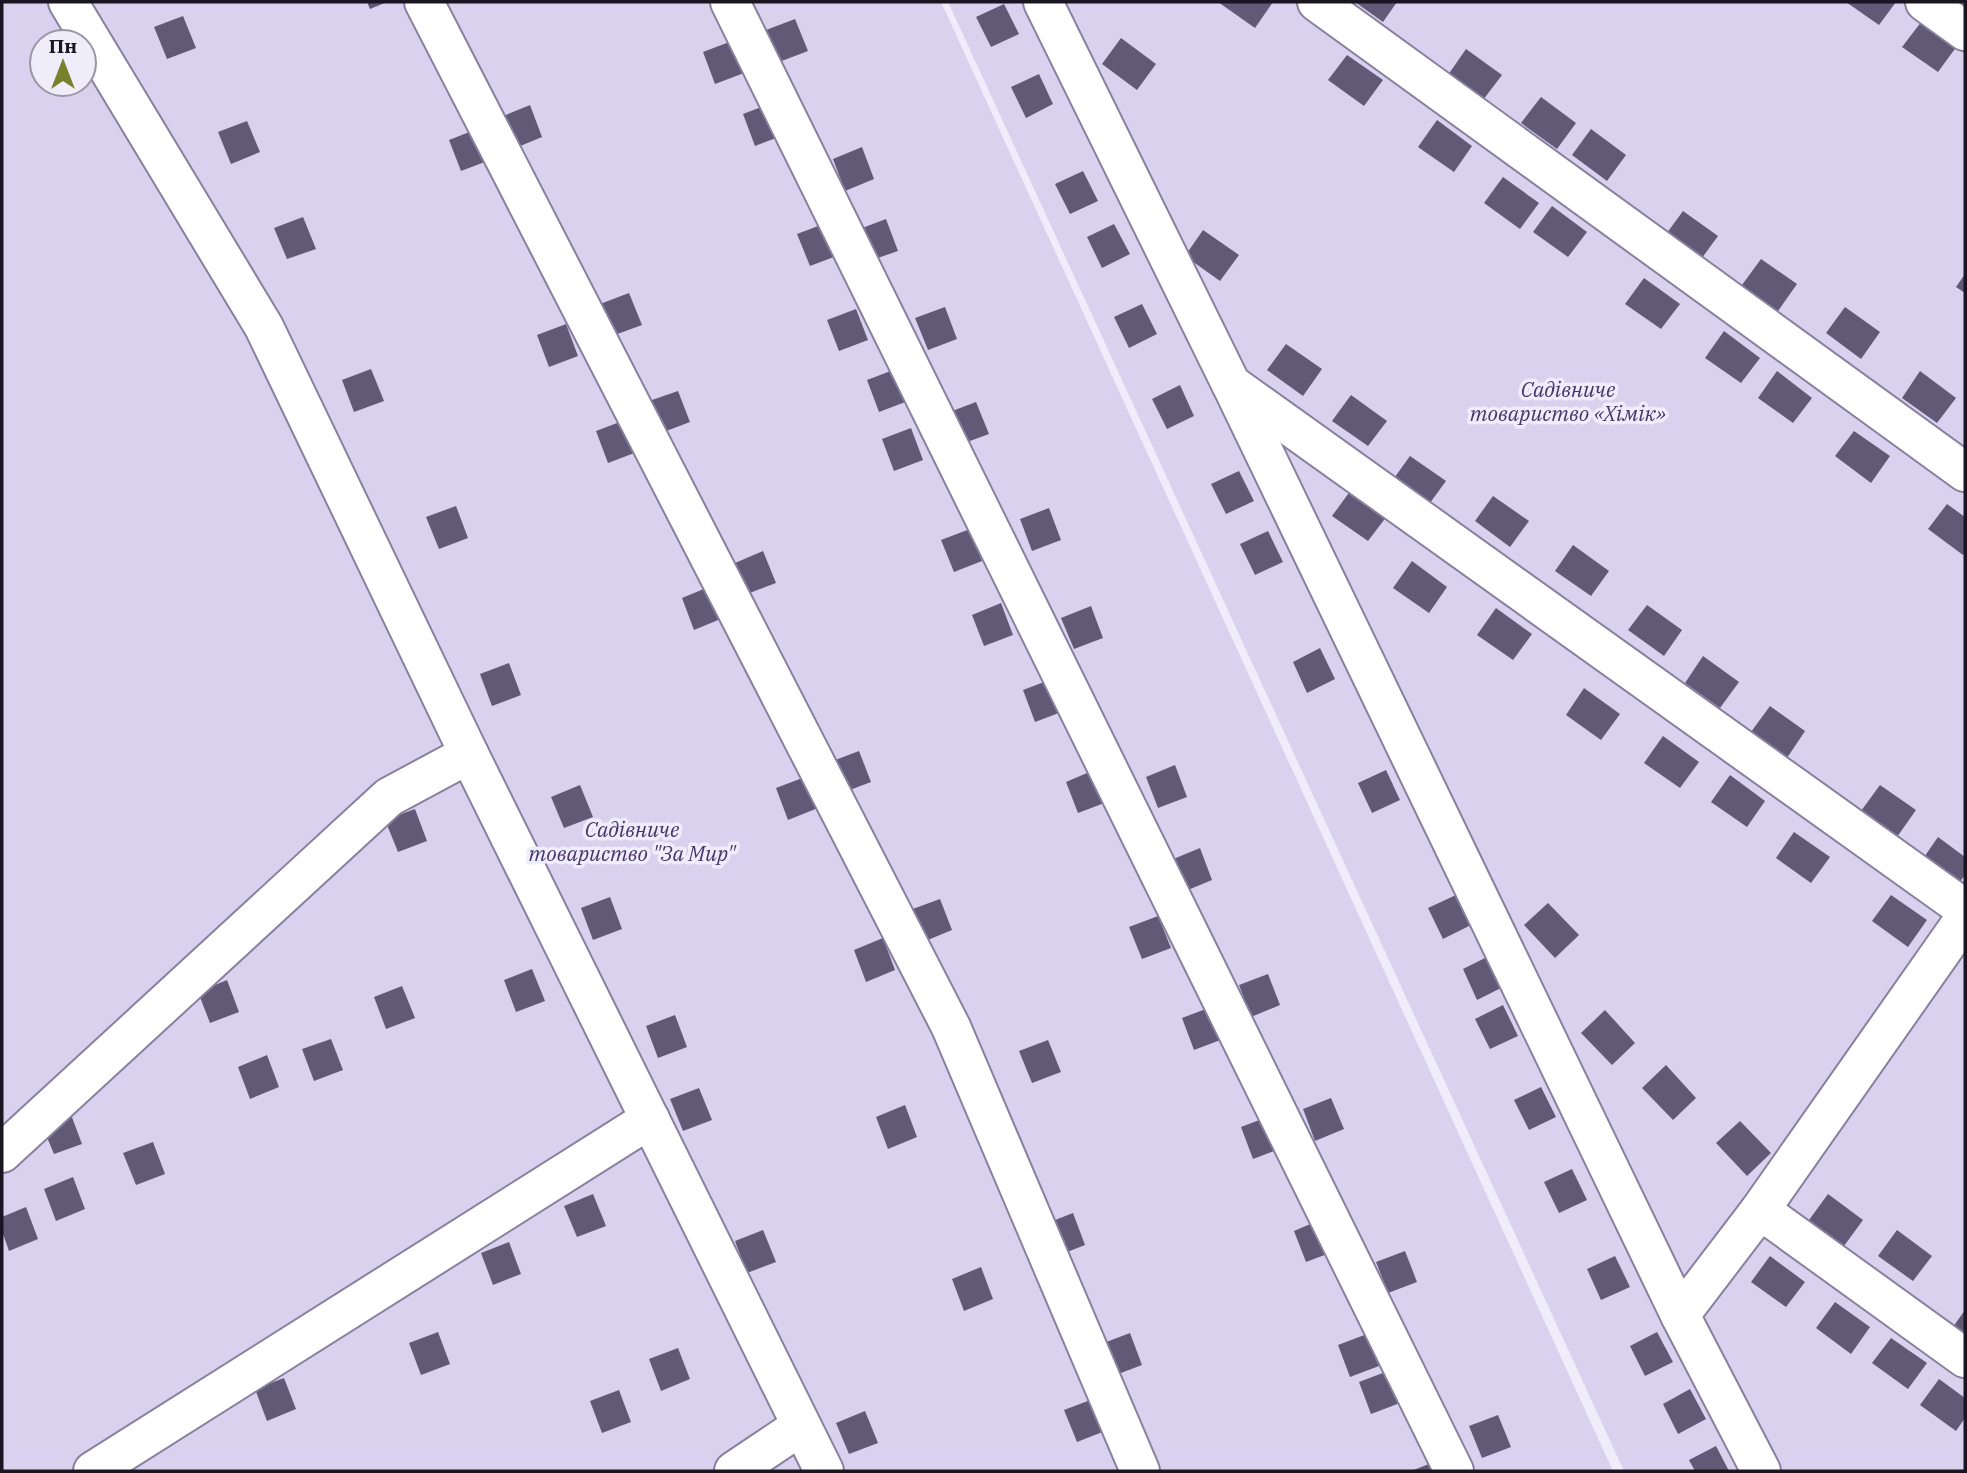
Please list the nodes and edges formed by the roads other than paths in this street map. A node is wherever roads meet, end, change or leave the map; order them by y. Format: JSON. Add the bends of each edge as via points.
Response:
{"nodes":[{"id":1,"x":68,"y":2,"type":"edge"},
{"id":2,"x":425,"y":2,"type":"edge"},
{"id":3,"x":730,"y":2,"type":"edge"},
{"id":4,"x":1043,"y":2,"type":"edge"},
{"id":5,"x":1317,"y":2,"type":"edge"},
{"id":6,"x":1925,"y":2,"type":"edge"},
{"id":7,"x":1965,"y":31,"type":"edge"},
{"id":8,"x":1231,"y":384,"type":"junction"},
{"id":9,"x":1965,"y":472,"type":"edge"},
{"id":10,"x":469,"y":754,"type":"junction"},
{"id":11,"x":1965,"y":909,"type":"edge"},
{"id":12,"x":1965,"y":918,"type":"edge"},
{"id":13,"x":650,"y":1119,"type":"junction"},
{"id":14,"x":2,"y":1153,"type":"edge"},
{"id":15,"x":1760,"y":1210,"type":"junction"},
{"id":16,"x":1679,"y":1315,"type":"junction"},
{"id":17,"x":1965,"y":1359,"type":"edge"},
{"id":18,"x":801,"y":1426,"type":"junction"},
{"id":19,"x":93,"y":1471,"type":"edge"},
{"id":20,"x":734,"y":1471,"type":"edge"},
{"id":21,"x":824,"y":1471,"type":"edge"},
{"id":22,"x":1140,"y":1471,"type":"edge"},
{"id":23,"x":1454,"y":1471,"type":"edge"},
{"id":24,"x":1761,"y":1471,"type":"edge"}],
"edges":[{"from":1,"to":10,"type":"street","via":[[264,327]]},
{"from":2,"to":22,"type":"street","via":[[951,1027]]},
{"from":3,"to":23,"type":"street"},
{"from":4,"to":8,"type":"street"},
{"from":5,"to":9,"type":"street"},
{"from":6,"to":7,"type":"street"},
{"from":8,"to":11,"type":"street"},
{"from":8,"to":16,"type":"street"},
{"from":10,"to":13,"type":"street"},
{"from":10,"to":14,"type":"street","via":[[389,797]]},
{"from":12,"to":15,"type":"street"},
{"from":13,"to":18,"type":"street"},
{"from":13,"to":19,"type":"street"},
{"from":15,"to":16,"type":"street"},
{"from":15,"to":17,"type":"street"},
{"from":16,"to":24,"type":"street"},
{"from":18,"to":20,"type":"street"},
{"from":18,"to":21,"type":"street"}]}
